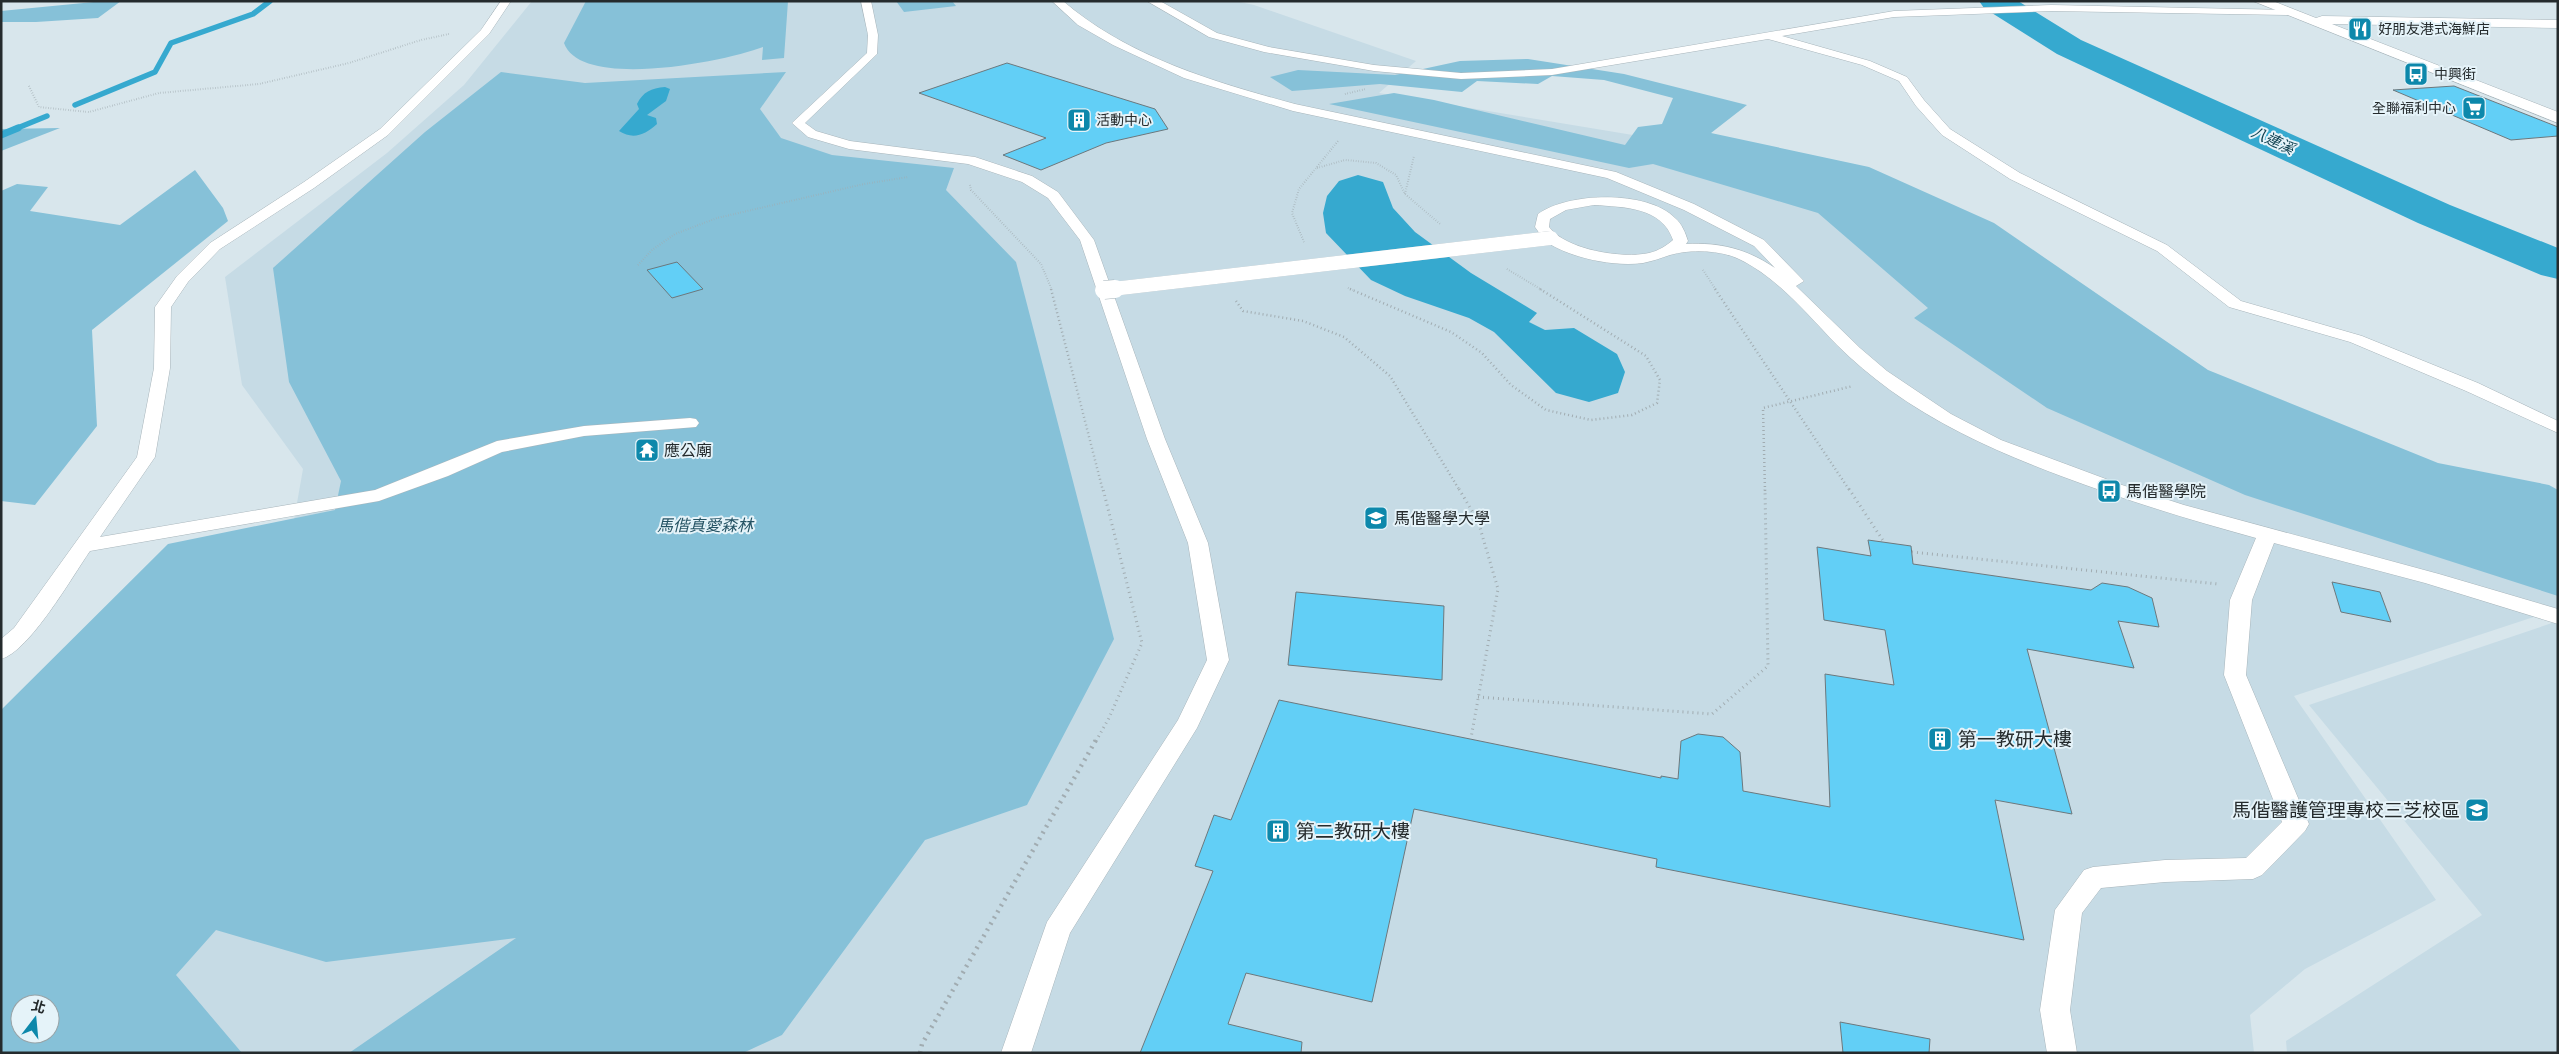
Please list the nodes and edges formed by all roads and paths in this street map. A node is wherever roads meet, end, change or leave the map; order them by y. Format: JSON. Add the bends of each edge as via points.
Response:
{"nodes":[{"id":1,"x":506,"y":1,"type":"edge"},
{"id":2,"x":866,"y":1,"type":"edge"},
{"id":3,"x":1057,"y":1,"type":"edge"},
{"id":4,"x":1152,"y":1,"type":"edge"},
{"id":5,"x":1896,"y":1,"type":"edge"},
{"id":6,"x":2035,"y":1,"type":"edge"},
{"id":7,"x":2166,"y":1,"type":"edge"},
{"id":8,"x":2260,"y":1,"type":"edge"},
{"id":9,"x":2051,"y":8,"type":"junction"},
{"id":10,"x":2185,"y":10,"type":"junction"},
{"id":11,"x":2287,"y":12,"type":"junction"},
{"id":12,"x":1923,"y":13,"type":"junction"},
{"id":13,"x":2302,"y":19,"type":"junction"},
{"id":14,"x":2558,"y":24,"type":"edge"},
{"id":15,"x":484,"y":32,"type":"junction"},
{"id":16,"x":1763,"y":34,"type":"junction"},
{"id":17,"x":29,"y":86,"type":"dead end"},
{"id":18,"x":1372,"y":87,"type":"dead end"},
{"id":19,"x":1338,"y":96,"type":"dead end"},
{"id":20,"x":2558,"y":118,"type":"edge"},
{"id":21,"x":1354,"y":120,"type":"junction"},
{"id":22,"x":1425,"y":136,"type":"junction"},
{"id":23,"x":1528,"y":158,"type":"junction"},
{"id":24,"x":983,"y":165,"type":"junction"},
{"id":25,"x":1317,"y":168,"type":"junction"},
{"id":26,"x":910,"y":177,"type":"dead end"},
{"id":27,"x":1405,"y":194,"type":"junction"},
{"id":28,"x":1594,"y":201,"type":"junction"},
{"id":29,"x":1689,"y":208,"type":"junction"},
{"id":30,"x":1667,"y":216,"type":"junction"},
{"id":31,"x":1442,"y":227,"type":"dead end"},
{"id":32,"x":1551,"y":238,"type":"junction"},
{"id":33,"x":1307,"y":245,"type":"dead end"},
{"id":34,"x":1688,"y":248,"type":"junction"},
{"id":35,"x":1670,"y":250,"type":"junction"},
{"id":36,"x":638,"y":265,"type":"dead end"},
{"id":37,"x":1503,"y":267,"type":"dead end"},
{"id":38,"x":1216,"y":277,"type":"junction"},
{"id":39,"x":1345,"y":287,"type":"dead end"},
{"id":40,"x":1104,"y":290,"type":"junction"},
{"id":41,"x":1808,"y":305,"type":"junction"},
{"id":42,"x":1888,"y":378,"type":"junction"},
{"id":43,"x":1791,"y":401,"type":"junction"},
{"id":44,"x":690,"y":423,"type":"dead end"},
{"id":45,"x":2558,"y":428,"type":"edge"},
{"id":46,"x":2267,"y":536,"type":"junction"},
{"id":47,"x":1884,"y":542,"type":"dead end"},
{"id":48,"x":84,"y":546,"type":"junction"},
{"id":49,"x":1912,"y":552,"type":"dead end"},
{"id":50,"x":2246,"y":587,"type":"junction"},
{"id":51,"x":2558,"y":617,"type":"edge"},
{"id":52,"x":1,"y":652,"type":"edge"},
{"id":53,"x":1478,"y":697,"type":"junction"},
{"id":54,"x":1471,"y":738,"type":"dead end"},
{"id":55,"x":920,"y":1053,"type":"edge"},
{"id":56,"x":1016,"y":1053,"type":"edge"},
{"id":57,"x":2062,"y":1053,"type":"edge"}],
"edges":[{"from":1,"to":15,"type":"lane"},
{"from":2,"to":24,"type":"lane","via":[[873,35],[872,54],[798,123],[812,134],[849,145],[970,160]]},
{"from":3,"to":21,"type":"lane","via":[[1082,22],[1117,43],[1188,76],[1293,107]]},
{"from":4,"to":16,"type":"lane","via":[[1213,35],[1268,50],[1374,68],[1461,76],[1552,72]]},
{"from":5,"to":12,"type":"lane"},
{"from":6,"to":9,"type":"lane"},
{"from":7,"to":10,"type":"lane"},
{"from":8,"to":11,"type":"street"},
{"from":9,"to":10,"type":"lane"},
{"from":9,"to":12,"type":"lane"},
{"from":10,"to":11,"type":"lane"},
{"from":11,"to":13,"type":"street"},
{"from":12,"to":16,"type":"lane","via":[[1894,14]]},
{"from":13,"to":14,"type":"street"},
{"from":13,"to":20,"type":"street"},
{"from":15,"to":17,"type":"path","via":[[421,40],[349,63],[259,84],[160,93],[89,112],[39,107]]},
{"from":15,"to":48,"type":"lane","via":[[384,132],[215,246],[182,279],[163,307],[162,368],[146,457]]},
{"from":16,"to":45,"type":"lane","via":[[1866,63],[1903,79],[1946,132],[2015,176],[2162,248],[2235,304],[2356,339],[2472,387]]},
{"from":18,"to":19,"type":"path"},
{"from":21,"to":22,"type":"lane"},
{"from":21,"to":25,"type":"path"},
{"from":22,"to":23,"type":"lane"},
{"from":22,"to":27,"type":"path","via":[[1412,161]]},
{"from":23,"to":28,"type":"lane","via":[[1587,177],[1600,185]]},
{"from":23,"to":29,"type":"lane","via":[[1611,175]]},
{"from":24,"to":40,"type":"lane","via":[[1027,179],[1053,195],[1087,240]]},
{"from":24,"to":55,"type":"path","via":[[968,175],[971,190],[1041,264],[1049,280],[1142,642],[1109,718]]},
{"from":25,"to":27,"type":"path","via":[[1346,160],[1376,163],[1396,175]]},
{"from":25,"to":33,"type":"path","via":[[1299,189],[1292,213]]},
{"from":26,"to":36,"type":"path","via":[[864,184],[717,218],[675,234],[652,250]]},
{"from":27,"to":31,"type":"path"},
{"from":28,"to":30,"type":"lane","via":[[1644,207]]},
{"from":28,"to":32,"type":"lane","via":[[1554,208],[1543,217],[1542,227]]},
{"from":29,"to":30,"type":"lane"},
{"from":29,"to":41,"type":"lane","via":[[1759,244],[1797,281]]},
{"from":30,"to":35,"type":"lane","via":[[1680,231],[1681,241]]},
{"from":32,"to":35,"type":"lane","via":[[1568,247],[1622,258],[1649,258]]},
{"from":32,"to":38,"type":"lane","bridge":true},
{"from":34,"to":35,"type":"lane"},
{"from":34,"to":41,"type":"lane","via":[[1727,250],[1744,255]]},
{"from":34,"to":43,"type":"path"},
{"from":37,"to":39,"type":"path","via":[[1646,356],[1660,380],[1657,403],[1632,416],[1590,420],[1546,410],[1512,385],[1482,353],[1451,332]]},
{"from":38,"to":40,"type":"lane","bridge":true},
{"from":38,"to":53,"type":"path","via":[[1244,311],[1303,322],[1344,337],[1390,376],[1478,522],[1498,589]]},
{"from":40,"to":56,"type":"lane","via":[[1156,439],[1198,543],[1218,660],[1189,722],[1057,930]]},
{"from":41,"to":42,"type":"lane","via":[[1855,354]]},
{"from":42,"to":43,"type":"path"},
{"from":42,"to":46,"type":"lane","via":[[1977,435],[2114,491]]},
{"from":43,"to":47,"type":"path"},
{"from":43,"to":53,"type":"path","via":[[1763,408],[1768,666],[1712,714]]},
{"from":44,"to":48,"type":"lane","via":[[584,430],[497,447],[378,495]]},
{"from":46,"to":50,"type":"lane"},
{"from":46,"to":51,"type":"lane","via":[[2512,601]]},
{"from":48,"to":52,"type":"lane","via":[[22,633]]},
{"from":49,"to":50,"type":"path"},
{"from":50,"to":57,"type":"lane","via":[[2241,600],[2235,676],[2296,824],[2253,868],[2165,871],[2094,878],[2069,910],[2055,1010]]},
{"from":53,"to":54,"type":"path"}]}
